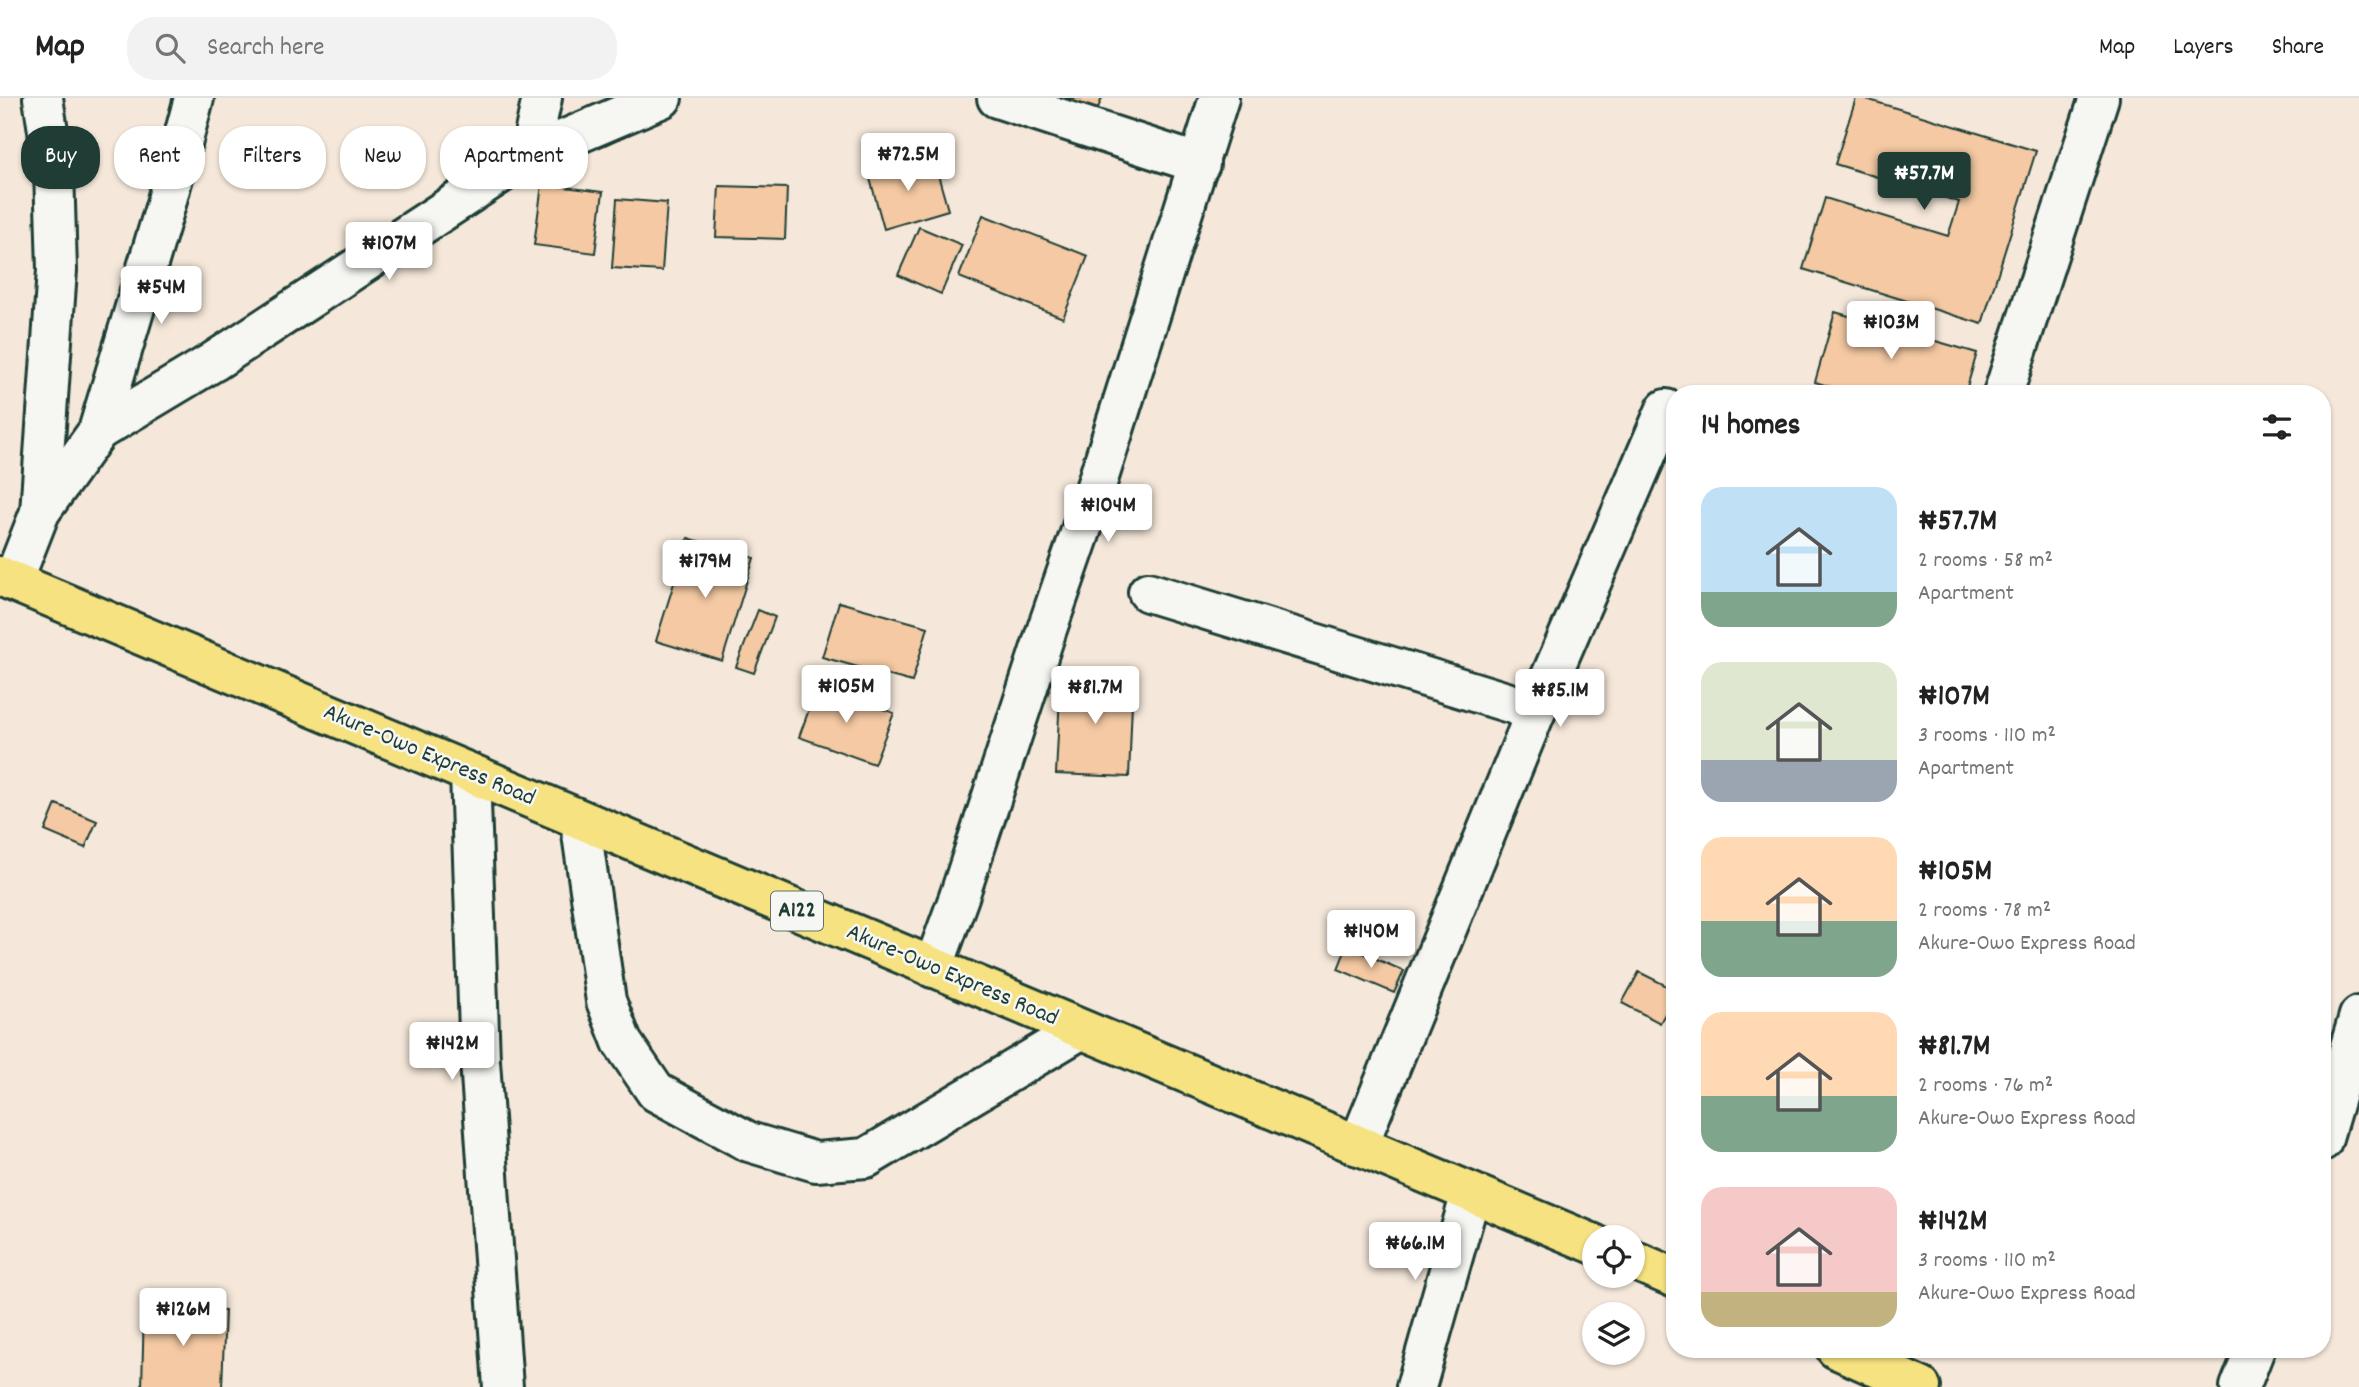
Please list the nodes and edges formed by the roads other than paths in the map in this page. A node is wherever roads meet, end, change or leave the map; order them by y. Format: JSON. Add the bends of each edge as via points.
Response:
{"nodes":[{"id":1,"x":43,"y":98,"type":"edge"},
{"id":2,"x":194,"y":98,"type":"edge"},
{"id":3,"x":542,"y":98,"type":"edge"},
{"id":4,"x":662,"y":98,"type":"edge"},
{"id":5,"x":997,"y":98,"type":"edge"},
{"id":6,"x":1219,"y":98,"type":"edge"},
{"id":7,"x":2099,"y":98,"type":"edge"},
{"id":8,"x":536,"y":126,"type":"edge"},
{"id":9,"x":588,"y":129,"type":"edge"},
{"id":10,"x":1200,"y":164,"type":"junction"},
{"id":11,"x":477,"y":189,"type":"edge"},
{"id":12,"x":2006,"y":385,"type":"edge"},
{"id":13,"x":1666,"y":408,"type":"dead end"},
{"id":14,"x":98,"y":430,"type":"junction"},
{"id":15,"x":40,"y":512,"type":"junction"},
{"id":16,"x":6,"y":578,"type":"edge"},
{"id":17,"x":1148,"y":592,"type":"dead end"},
{"id":18,"x":1535,"y":712,"type":"junction"},
{"id":19,"x":470,"y":773,"type":"junction"},
{"id":20,"x":580,"y":820,"type":"junction"},
{"id":21,"x":933,"y":968,"type":"junction"},
{"id":22,"x":2359,"y":1016,"type":"edge"},
{"id":23,"x":1080,"y":1030,"type":"junction"},
{"id":24,"x":2331,"y":1111,"type":"edge"},
{"id":25,"x":1358,"y":1146,"type":"junction"},
{"id":26,"x":1471,"y":1193,"type":"junction"},
{"id":27,"x":1582,"y":1239,"type":"edge"},
{"id":28,"x":1645,"y":1266,"type":"edge"},
{"id":29,"x":1666,"y":1274,"type":"edge"},
{"id":30,"x":1856,"y":1358,"type":"edge"},
{"id":31,"x":2251,"y":1358,"type":"edge"},
{"id":32,"x":503,"y":1387,"type":"edge"},
{"id":33,"x":1416,"y":1387,"type":"edge"},
{"id":34,"x":1921,"y":1387,"type":"edge"},
{"id":35,"x":2240,"y":1387,"type":"edge"}],
"edges":[{"from":1,"to":15,"type":"street","via":[[54,170],[57,270]]},
{"from":2,"to":14,"type":"street"},
{"from":3,"to":8,"type":"street"},
{"from":4,"to":9,"type":"street"},
{"from":5,"to":10,"type":"street"},
{"from":6,"to":10,"type":"street"},
{"from":7,"to":12,"type":"street"},
{"from":10,"to":21,"type":"street"},
{"from":11,"to":14,"type":"street","via":[[213,362]]},
{"from":13,"to":18,"type":"street"},
{"from":14,"to":15,"type":"street"},
{"from":15,"to":16,"type":"street"},
{"from":16,"to":19,"type":"highway","name":"Akure-Owo Express Road","number":"A122"},
{"from":17,"to":18,"type":"street"},
{"from":18,"to":25,"type":"street"},
{"from":19,"to":20,"type":"highway","name":"Akure-Owo Express Road","number":"A122"},
{"from":19,"to":32,"type":"street","via":[[480,1060]]},
{"from":20,"to":21,"type":"highway","name":"Akure-Owo Express Road","number":"A122"},
{"from":20,"to":23,"type":"street","via":[[606,1001],[622,1042],[656,1092],[749,1142],[816,1162],[866,1158]]},
{"from":21,"to":23,"type":"highway","name":"Akure-Owo Express Road","number":"A122"},
{"from":22,"to":24,"type":"street"},
{"from":23,"to":25,"type":"highway","name":"Akure-Owo Express Road","number":"A122"},
{"from":25,"to":26,"type":"highway","name":"Akure-Owo Express Road","number":"A122"},
{"from":26,"to":27,"type":"highway","name":"Akure-Owo Express Road","number":"A122"},
{"from":26,"to":33,"type":"street"},
{"from":28,"to":29,"type":"highway"},
{"from":30,"to":34,"type":"highway"},
{"from":31,"to":35,"type":"street"}]}
